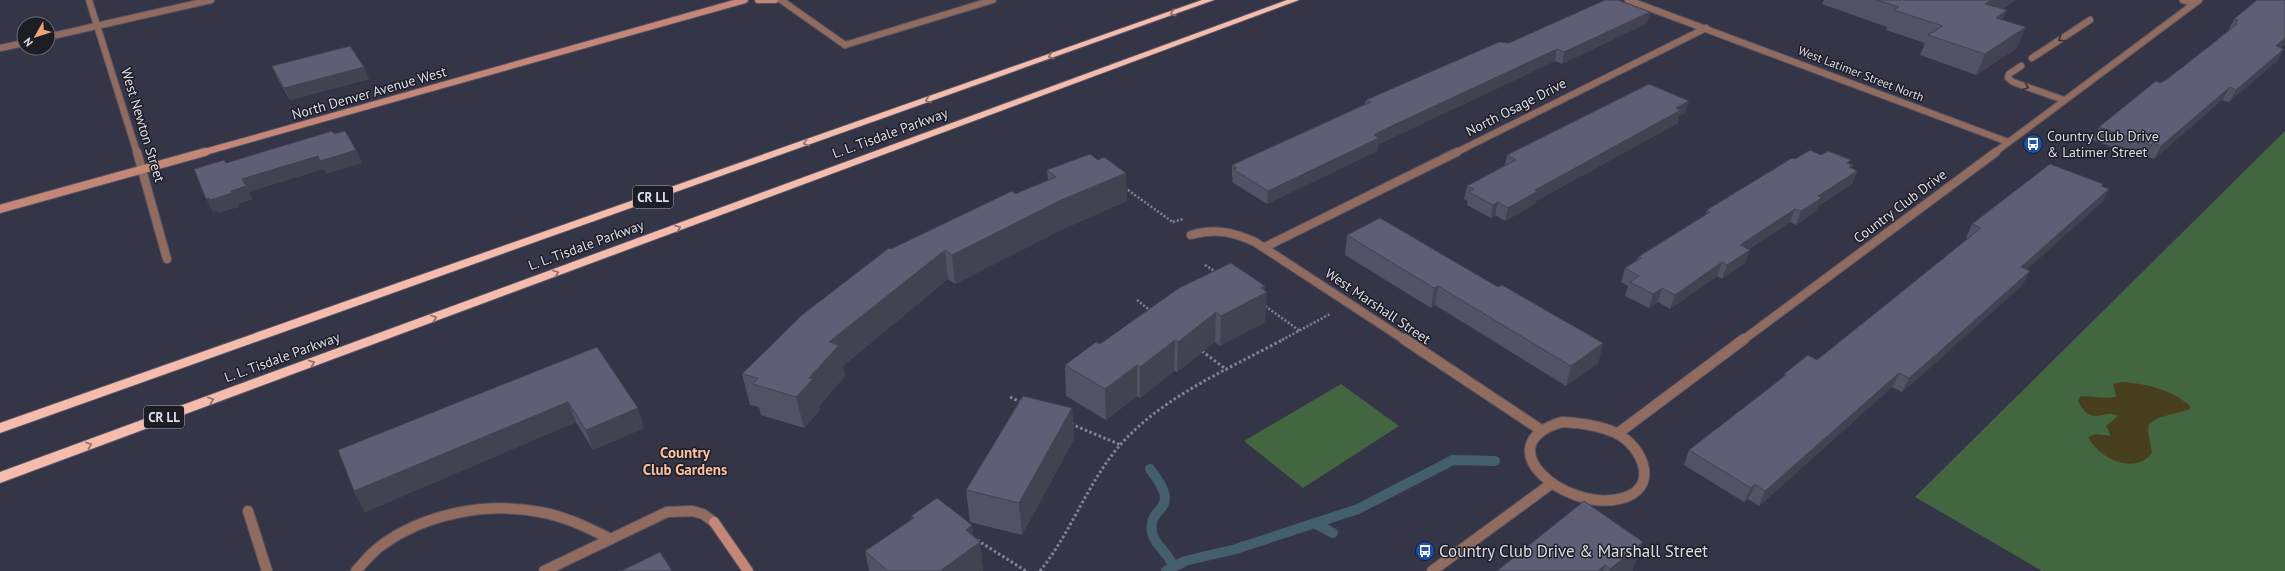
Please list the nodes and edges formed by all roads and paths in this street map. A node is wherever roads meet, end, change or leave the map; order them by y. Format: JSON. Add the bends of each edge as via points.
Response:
{"nodes":[{"id":1,"x":89,"y":0,"type":"edge"},
{"id":2,"x":211,"y":0,"type":"edge"},
{"id":3,"x":745,"y":0,"type":"edge"},
{"id":4,"x":758,"y":0,"type":"edge"},
{"id":5,"x":775,"y":0,"type":"edge"},
{"id":6,"x":781,"y":0,"type":"edge"},
{"id":7,"x":993,"y":0,"type":"edge"},
{"id":8,"x":1210,"y":0,"type":"edge"},
{"id":9,"x":1295,"y":0,"type":"edge"},
{"id":10,"x":1628,"y":0,"type":"edge"},
{"id":11,"x":2183,"y":0,"type":"edge"},
{"id":12,"x":2197,"y":2,"type":"edge"},
{"id":13,"x":2090,"y":20,"type":"dead end"},
{"id":14,"x":97,"y":26,"type":"junction"},
{"id":15,"x":1706,"y":28,"type":"junction"},
{"id":16,"x":56,"y":35,"type":"edge"},
{"id":17,"x":16,"y":45,"type":"edge"},
{"id":18,"x":0,"y":48,"type":"edge"},
{"id":19,"x":2032,"y":58,"type":"dead end"},
{"id":20,"x":2021,"y":66,"type":"dead end"},
{"id":21,"x":2064,"y":100,"type":"junction"},
{"id":22,"x":2008,"y":142,"type":"junction"},
{"id":23,"x":142,"y":169,"type":"junction"},
{"id":24,"x":1122,"y":192,"type":"dead end"},
{"id":25,"x":0,"y":209,"type":"edge"},
{"id":26,"x":1188,"y":218,"type":"dead end"},
{"id":27,"x":1173,"y":222,"type":"junction"},
{"id":28,"x":1191,"y":235,"type":"joint"},
{"id":29,"x":1265,"y":247,"type":"junction"},
{"id":30,"x":167,"y":259,"type":"dead end"},
{"id":31,"x":1205,"y":265,"type":"dead end"},
{"id":32,"x":1218,"y":273,"type":"edge"},
{"id":33,"x":1137,"y":300,"type":"dead end"},
{"id":34,"x":1262,"y":304,"type":"edge"},
{"id":35,"x":1155,"y":314,"type":"edge"},
{"id":36,"x":1330,"y":314,"type":"dead end"},
{"id":37,"x":1300,"y":331,"type":"junction"},
{"id":38,"x":1197,"y":347,"type":"edge"},
{"id":39,"x":1227,"y":370,"type":"junction"},
{"id":40,"x":96,"y":394,"type":"junction"},
{"id":41,"x":1010,"y":397,"type":"dead end"},
{"id":42,"x":1024,"y":403,"type":"edge"},
{"id":43,"x":0,"y":421,"type":"edge"},
{"id":44,"x":1066,"y":421,"type":"edge"},
{"id":45,"x":0,"y":428,"type":"edge"},
{"id":46,"x":1541,"y":430,"type":"junction"},
{"id":47,"x":1617,"y":434,"type":"junction"},
{"id":48,"x":1121,"y":446,"type":"junction"},
{"id":49,"x":53,"y":458,"type":"junction"},
{"id":50,"x":0,"y":478,"type":"edge"},
{"id":51,"x":0,"y":483,"type":"edge"},
{"id":52,"x":1551,"y":484,"type":"junction"},
{"id":53,"x":248,"y":511,"type":"dead end"},
{"id":54,"x":971,"y":536,"type":"edge"},
{"id":55,"x":611,"y":539,"type":"junction"},
{"id":56,"x":267,"y":571,"type":"edge"},
{"id":57,"x":356,"y":571,"type":"edge"},
{"id":58,"x":544,"y":571,"type":"edge"},
{"id":59,"x":748,"y":571,"type":"edge"},
{"id":60,"x":1026,"y":571,"type":"edge"},
{"id":61,"x":1040,"y":571,"type":"edge"},
{"id":62,"x":1432,"y":571,"type":"edge"}],
"edges":[{"from":1,"to":14,"type":"street","name":"West Newton Street"},
{"from":2,"to":14,"type":"street"},
{"from":3,"to":23,"type":"street","name":"North Denver Avenue West"},
{"from":4,"to":5,"type":"street"},
{"from":6,"to":7,"type":"street","via":[[846,45]]},
{"from":8,"to":40,"type":"highway","name":"L. L. Tisdale Parkway","number":"CR LL","one_way":true},
{"from":49,"to":9,"type":"highway","name":"L. L. Tisdale Parkway","number":"CR LL","one_way":true},
{"from":10,"to":15,"type":"street"},
{"from":11,"to":12,"type":"street"},
{"from":12,"to":21,"type":"street","name":"Country Club Drive"},
{"from":13,"to":19,"type":"street","one_way":true},
{"from":14,"to":16,"type":"street"},
{"from":14,"to":23,"type":"street","name":"West Newton Street"},
{"from":15,"to":22,"type":"street","name":"West Latimer Street North"},
{"from":15,"to":29,"type":"street","name":"North Osage Drive"},
{"from":17,"to":18,"type":"street"},
{"from":20,"to":21,"type":"street","one_way":true,"via":[[2009,74],[2008,78]]},
{"from":21,"to":22,"type":"street","name":"Country Club Drive"},
{"from":22,"to":47,"type":"street","name":"Country Club Drive"},
{"from":23,"to":25,"type":"street","name":"North Denver Avenue West"},
{"from":23,"to":30,"type":"street","name":"West Newton Street"},
{"from":24,"to":27,"type":"path","via":[[1128,190]]},
{"from":26,"to":27,"type":"path"},
{"from":27,"to":28,"type":"path"},
{"from":28,"to":29,"type":"street","name":"West Marshall Street","via":[[1207,230],[1228,231]]},
{"from":29,"to":46,"type":"street","name":"West Marshall Street"},
{"from":31,"to":32,"type":"path"},
{"from":33,"to":35,"type":"path"},
{"from":34,"to":37,"type":"path"},
{"from":36,"to":37,"type":"path"},
{"from":37,"to":39,"type":"path"},
{"from":38,"to":39,"type":"path"},
{"from":39,"to":48,"type":"path","via":[[1168,405],[1146,421]]},
{"from":40,"to":43,"type":"highway"},
{"from":40,"to":45,"type":"highway","name":"L. L. Tisdale Parkway","number":"CR LL"},
{"from":41,"to":42,"type":"path"},
{"from":44,"to":48,"type":"path"},
{"from":46,"to":47,"type":"street","via":[[1562,422],[1590,424]]},
{"from":46,"to":52,"type":"street","via":[[1531,441],[1530,455],[1536,470]]},
{"from":47,"to":52,"type":"street","via":[[1634,447],[1644,462],[1645,478],[1638,491],[1624,498],[1607,501],[1587,500],[1568,494]]},
{"from":48,"to":61,"type":"path","via":[[1099,475],[1068,534]]},
{"from":49,"to":50,"type":"highway","name":"L. L. Tisdale Parkway","number":"CR LL"},
{"from":49,"to":51,"type":"highway"},
{"from":52,"to":62,"type":"street"},
{"from":53,"to":56,"type":"street"},
{"from":54,"to":60,"type":"path"},
{"from":55,"to":57,"type":"street","via":[[563,517],[514,507],[463,511],[422,524],[382,546]]},
{"from":55,"to":58,"type":"street"},
{"from":55,"to":59,"type":"street","via":[[659,515],[675,510],[696,510],[714,522]]}]}
